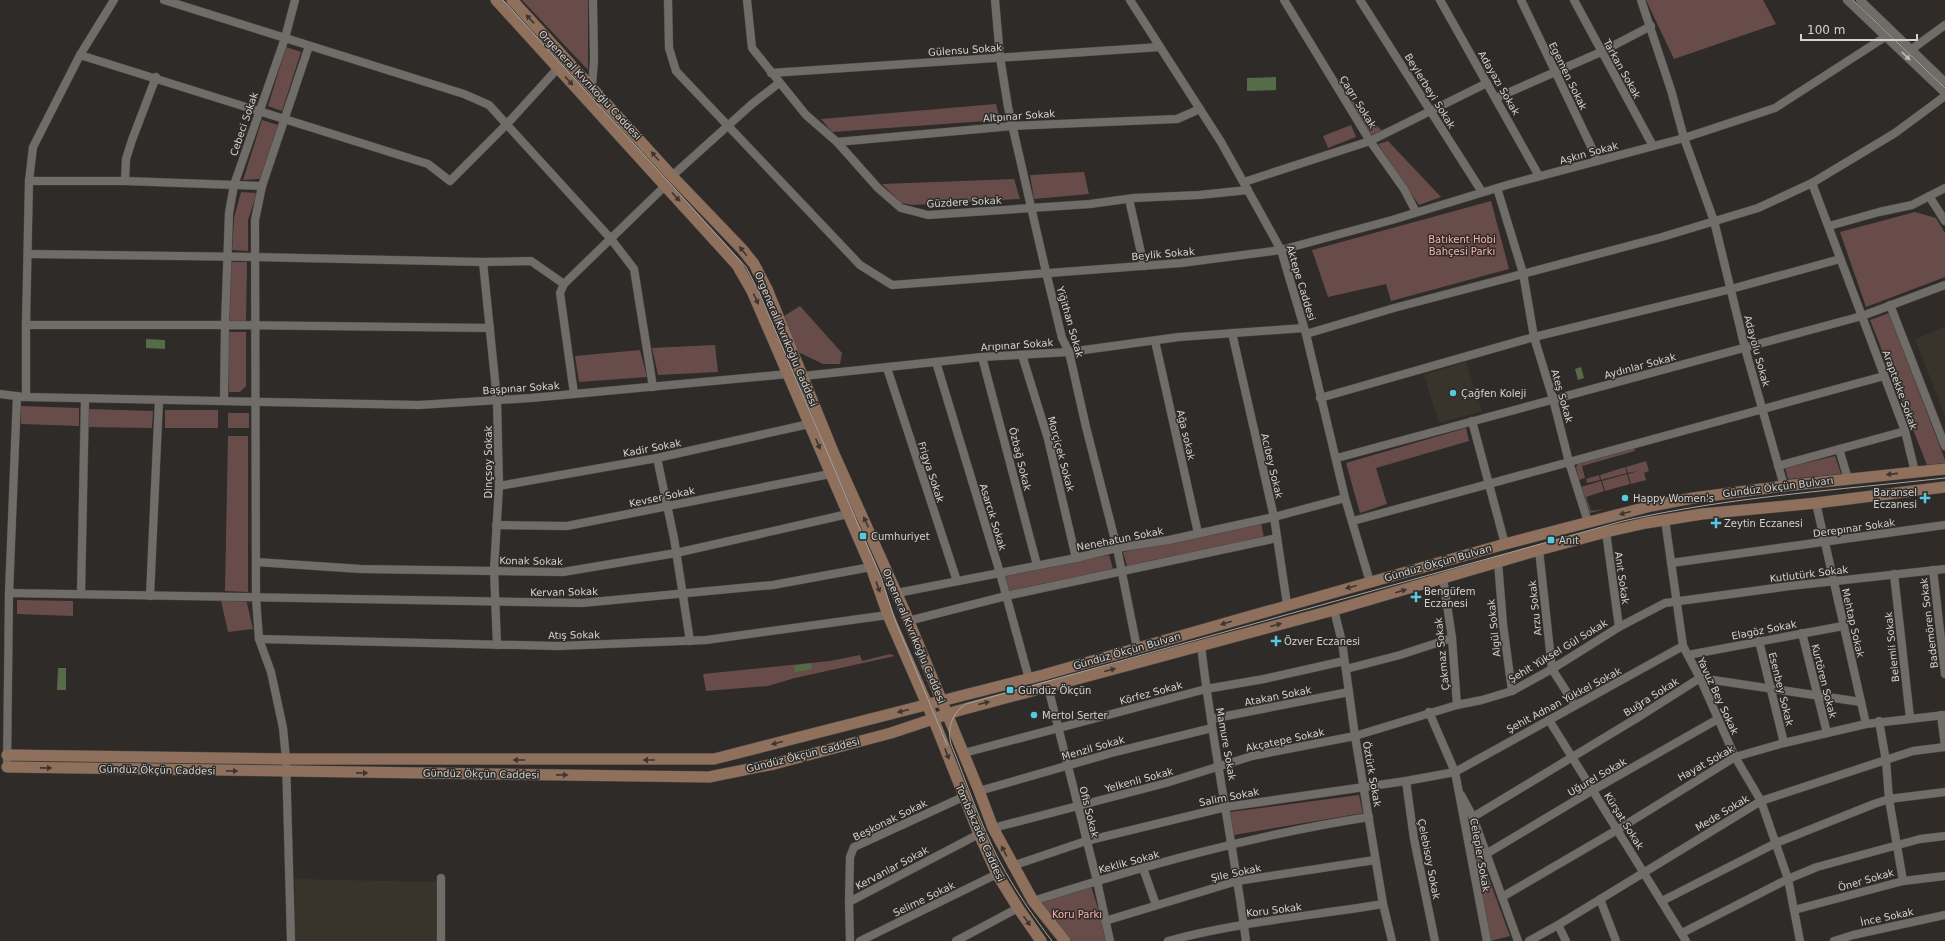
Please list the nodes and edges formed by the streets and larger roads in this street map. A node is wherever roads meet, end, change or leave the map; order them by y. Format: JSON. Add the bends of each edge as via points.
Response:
{"nodes":[{"id":1,"x":114,"y":0,"type":"edge"},
{"id":2,"x":164,"y":0,"type":"edge"},
{"id":3,"x":295,"y":0,"type":"edge"},
{"id":4,"x":496,"y":0,"type":"edge"},
{"id":5,"x":512,"y":0,"type":"edge"},
{"id":6,"x":593,"y":0,"type":"edge"},
{"id":7,"x":668,"y":0,"type":"edge"},
{"id":8,"x":747,"y":0,"type":"edge"},
{"id":9,"x":995,"y":0,"type":"edge"},
{"id":10,"x":1130,"y":0,"type":"edge"},
{"id":11,"x":1284,"y":0,"type":"edge"},
{"id":12,"x":1360,"y":0,"type":"edge"},
{"id":13,"x":1440,"y":0,"type":"edge"},
{"id":14,"x":1520,"y":0,"type":"edge"},
{"id":15,"x":1574,"y":0,"type":"edge"},
{"id":16,"x":1641,"y":0,"type":"edge"},
{"id":17,"x":1847,"y":0,"type":"edge"},
{"id":18,"x":1864,"y":1,"type":"edge"},
{"id":19,"x":1945,"y":25,"type":"edge"},
{"id":20,"x":1651,"y":26,"type":"junction"},
{"id":21,"x":1886,"y":37,"type":"junction"},
{"id":22,"x":285,"y":38,"type":"junction"},
{"id":23,"x":309,"y":46,"type":"junction"},
{"id":24,"x":1160,"y":47,"type":"junction"},
{"id":25,"x":1912,"y":49,"type":"junction"},
{"id":26,"x":1601,"y":52,"type":"junction"},
{"id":27,"x":80,"y":55,"type":"junction"},
{"id":28,"x":1000,"y":57,"type":"junction"},
{"id":29,"x":558,"y":68,"type":"junction"},
{"id":30,"x":1555,"y":72,"type":"junction"},
{"id":31,"x":771,"y":73,"type":"junction"},
{"id":32,"x":156,"y":77,"type":"junction"},
{"id":33,"x":1945,"y":82,"type":"edge"},
{"id":34,"x":780,"y":83,"type":"junction"},
{"id":35,"x":1488,"y":83,"type":"junction"},
{"id":36,"x":592,"y":86,"type":"junction"},
{"id":37,"x":1945,"y":95,"type":"edge"},
{"id":38,"x":1496,"y":98,"type":"junction"},
{"id":39,"x":1200,"y":109,"type":"junction"},
{"id":40,"x":1430,"y":110,"type":"junction"},
{"id":41,"x":259,"y":111,"type":"junction"},
{"id":42,"x":285,"y":119,"type":"junction"},
{"id":43,"x":507,"y":124,"type":"junction"},
{"id":44,"x":727,"y":126,"type":"junction"},
{"id":45,"x":1012,"y":126,"type":"junction"},
{"id":46,"x":1684,"y":138,"type":"junction"},
{"id":47,"x":1370,"y":141,"type":"junction"},
{"id":48,"x":837,"y":142,"type":"junction"},
{"id":49,"x":1653,"y":146,"type":"junction"},
{"id":50,"x":1598,"y":160,"type":"junction"},
{"id":51,"x":672,"y":176,"type":"junction"},
{"id":52,"x":1539,"y":176,"type":"junction"},
{"id":53,"x":29,"y":181,"type":"junction"},
{"id":54,"x":125,"y":181,"type":"junction"},
{"id":55,"x":1812,"y":183,"type":"junction"},
{"id":56,"x":234,"y":185,"type":"junction"},
{"id":57,"x":262,"y":186,"type":"junction"},
{"id":58,"x":665,"y":186,"type":"junction"},
{"id":59,"x":1246,"y":186,"type":"junction"},
{"id":60,"x":1496,"y":188,"type":"junction"},
{"id":61,"x":1945,"y":188,"type":"edge"},
{"id":62,"x":1482,"y":192,"type":"junction"},
{"id":63,"x":1929,"y":196,"type":"junction"},
{"id":64,"x":1129,"y":199,"type":"junction"},
{"id":65,"x":1031,"y":208,"type":"junction"},
{"id":66,"x":1416,"y":212,"type":"junction"},
{"id":67,"x":1714,"y":221,"type":"junction"},
{"id":68,"x":1945,"y":221,"type":"edge"},
{"id":69,"x":1829,"y":226,"type":"junction"},
{"id":70,"x":611,"y":239,"type":"junction"},
{"id":71,"x":1281,"y":250,"type":"junction"},
{"id":72,"x":28,"y":254,"type":"junction"},
{"id":73,"x":254,"y":257,"type":"junction"},
{"id":74,"x":227,"y":258,"type":"junction"},
{"id":75,"x":1840,"y":259,"type":"junction"},
{"id":76,"x":483,"y":262,"type":"junction"},
{"id":77,"x":1144,"y":266,"type":"junction"},
{"id":78,"x":1046,"y":272,"type":"junction"},
{"id":79,"x":1523,"y":273,"type":"junction"},
{"id":80,"x":564,"y":284,"type":"junction"},
{"id":81,"x":1945,"y":285,"type":"edge"},
{"id":82,"x":1731,"y":289,"type":"junction"},
{"id":83,"x":1890,"y":306,"type":"junction"},
{"id":84,"x":1862,"y":316,"type":"junction"},
{"id":85,"x":26,"y":325,"type":"junction"},
{"id":86,"x":225,"y":325,"type":"junction"},
{"id":87,"x":256,"y":326,"type":"junction"},
{"id":88,"x":490,"y":328,"type":"junction"},
{"id":89,"x":1305,"y":331,"type":"junction"},
{"id":90,"x":1232,"y":333,"type":"junction"},
{"id":91,"x":1534,"y":337,"type":"junction"},
{"id":92,"x":1155,"y":341,"type":"junction"},
{"id":93,"x":1745,"y":348,"type":"junction"},
{"id":94,"x":1069,"y":352,"type":"junction"},
{"id":95,"x":1022,"y":355,"type":"junction"},
{"id":96,"x":982,"y":357,"type":"junction"},
{"id":97,"x":936,"y":362,"type":"junction"},
{"id":98,"x":887,"y":368,"type":"junction"},
{"id":99,"x":788,"y":374,"type":"junction"},
{"id":100,"x":803,"y":376,"type":"junction"},
{"id":101,"x":1884,"y":376,"type":"junction"},
{"id":102,"x":653,"y":387,"type":"junction"},
{"id":103,"x":0,"y":394,"type":"edge"},
{"id":104,"x":574,"y":394,"type":"junction"},
{"id":105,"x":22,"y":397,"type":"junction"},
{"id":106,"x":85,"y":398,"type":"junction"},
{"id":107,"x":1320,"y":398,"type":"junction"},
{"id":108,"x":1554,"y":399,"type":"junction"},
{"id":109,"x":159,"y":400,"type":"junction"},
{"id":110,"x":497,"y":400,"type":"junction"},
{"id":111,"x":224,"y":401,"type":"junction"},
{"id":112,"x":256,"y":402,"type":"junction"},
{"id":113,"x":1763,"y":410,"type":"junction"},
{"id":114,"x":1472,"y":421,"type":"junction"},
{"id":115,"x":809,"y":424,"type":"junction"},
{"id":116,"x":1904,"y":431,"type":"junction"},
{"id":117,"x":1945,"y":446,"type":"edge"},
{"id":118,"x":1839,"y":449,"type":"junction"},
{"id":119,"x":657,"y":458,"type":"junction"},
{"id":120,"x":1337,"y":458,"type":"junction"},
{"id":121,"x":1569,"y":462,"type":"junction"},
{"id":122,"x":1778,"y":466,"type":"junction"},
{"id":123,"x":1945,"y":469,"type":"edge"},
{"id":124,"x":1915,"y":472,"type":"junction"},
{"id":125,"x":830,"y":474,"type":"junction"},
{"id":126,"x":1848,"y":479,"type":"junction"},
{"id":127,"x":1489,"y":483,"type":"junction"},
{"id":128,"x":499,"y":486,"type":"junction"},
{"id":129,"x":1784,"y":486,"type":"junction"},
{"id":130,"x":1945,"y":486,"type":"edge"},
{"id":131,"x":1345,"y":498,"type":"junction"},
{"id":132,"x":1816,"y":503,"type":"junction"},
{"id":133,"x":668,"y":506,"type":"junction"},
{"id":134,"x":848,"y":514,"type":"junction"},
{"id":135,"x":1274,"y":517,"type":"junction"},
{"id":136,"x":1665,"y":520,"type":"junction"},
{"id":137,"x":1353,"y":521,"type":"junction"},
{"id":138,"x":1588,"y":522,"type":"junction"},
{"id":139,"x":496,"y":525,"type":"junction"},
{"id":140,"x":1945,"y":525,"type":"edge"},
{"id":141,"x":1606,"y":532,"type":"junction"},
{"id":142,"x":1198,"y":533,"type":"junction"},
{"id":143,"x":1277,"y":538,"type":"junction"},
{"id":144,"x":1824,"y":542,"type":"junction"},
{"id":145,"x":1505,"y":544,"type":"junction"},
{"id":146,"x":1117,"y":548,"type":"junction"},
{"id":147,"x":1539,"y":550,"type":"junction"},
{"id":148,"x":676,"y":553,"type":"junction"},
{"id":149,"x":1076,"y":558,"type":"junction"},
{"id":150,"x":256,"y":562,"type":"junction"},
{"id":151,"x":1498,"y":562,"type":"junction"},
{"id":152,"x":1671,"y":563,"type":"junction"},
{"id":153,"x":1037,"y":566,"type":"junction"},
{"id":154,"x":871,"y":567,"type":"junction"},
{"id":155,"x":1945,"y":569,"type":"edge"},
{"id":156,"x":494,"y":570,"type":"junction"},
{"id":157,"x":1933,"y":570,"type":"junction"},
{"id":158,"x":1122,"y":572,"type":"junction"},
{"id":159,"x":1000,"y":573,"type":"junction"},
{"id":160,"x":1894,"y":574,"type":"junction"},
{"id":161,"x":1443,"y":578,"type":"junction"},
{"id":162,"x":957,"y":581,"type":"junction"},
{"id":163,"x":1833,"y":581,"type":"junction"},
{"id":164,"x":1370,"y":582,"type":"junction"},
{"id":165,"x":9,"y":593,"type":"junction"},
{"id":166,"x":897,"y":593,"type":"junction"},
{"id":167,"x":81,"y":594,"type":"junction"},
{"id":168,"x":682,"y":594,"type":"junction"},
{"id":169,"x":150,"y":596,"type":"junction"},
{"id":170,"x":1006,"y":596,"type":"junction"},
{"id":171,"x":256,"y":598,"type":"junction"},
{"id":172,"x":1676,"y":601,"type":"junction"},
{"id":173,"x":495,"y":602,"type":"junction"},
{"id":174,"x":1287,"y":604,"type":"junction"},
{"id":175,"x":1334,"y":610,"type":"junction"},
{"id":176,"x":888,"y":615,"type":"junction"},
{"id":177,"x":908,"y":621,"type":"junction"},
{"id":178,"x":1843,"y":626,"type":"junction"},
{"id":179,"x":1619,"y":627,"type":"junction"},
{"id":180,"x":1802,"y":633,"type":"junction"},
{"id":181,"x":1452,"y":638,"type":"junction"},
{"id":182,"x":258,"y":639,"type":"junction"},
{"id":183,"x":690,"y":641,"type":"junction"},
{"id":184,"x":1758,"y":641,"type":"junction"},
{"id":185,"x":497,"y":645,"type":"junction"},
{"id":186,"x":1201,"y":645,"type":"junction"},
{"id":187,"x":1683,"y":646,"type":"junction"},
{"id":188,"x":1137,"y":648,"type":"junction"},
{"id":189,"x":1688,"y":655,"type":"junction"},
{"id":190,"x":1345,"y":665,"type":"junction"},
{"id":191,"x":1552,"y":669,"type":"junction"},
{"id":192,"x":1945,"y":674,"type":"edge"},
{"id":193,"x":1700,"y":678,"type":"junction"},
{"id":194,"x":1029,"y":679,"type":"junction"},
{"id":195,"x":1048,"y":688,"type":"junction"},
{"id":196,"x":1206,"y":689,"type":"junction"},
{"id":197,"x":1769,"y":689,"type":"junction"},
{"id":198,"x":1512,"y":691,"type":"junction"},
{"id":199,"x":1349,"y":692,"type":"junction"},
{"id":200,"x":1818,"y":696,"type":"junction"},
{"id":201,"x":941,"y":700,"type":"junction"},
{"id":202,"x":1861,"y":702,"type":"junction"},
{"id":203,"x":927,"y":704,"type":"junction"},
{"id":204,"x":1457,"y":704,"type":"junction"},
{"id":205,"x":1575,"y":705,"type":"junction"},
{"id":206,"x":1429,"y":712,"type":"junction"},
{"id":207,"x":947,"y":714,"type":"junction"},
{"id":208,"x":1943,"y":715,"type":"edge"},
{"id":209,"x":933,"y":718,"type":"junction"},
{"id":210,"x":1910,"y":718,"type":"junction"},
{"id":211,"x":1211,"y":719,"type":"junction"},
{"id":212,"x":1718,"y":719,"type":"junction"},
{"id":213,"x":1549,"y":720,"type":"junction"},
{"id":214,"x":1879,"y":721,"type":"junction"},
{"id":215,"x":1866,"y":724,"type":"junction"},
{"id":216,"x":1058,"y":728,"type":"junction"},
{"id":217,"x":1212,"y":728,"type":"junction"},
{"id":218,"x":1827,"y":733,"type":"junction"},
{"id":219,"x":1355,"y":736,"type":"junction"},
{"id":220,"x":959,"y":743,"type":"joint"},
{"id":221,"x":1784,"y":743,"type":"junction"},
{"id":222,"x":1945,"y":746,"type":"edge"},
{"id":223,"x":964,"y":753,"type":"junction"},
{"id":224,"x":7,"y":755,"type":"junction"},
{"id":225,"x":1735,"y":757,"type":"junction"},
{"id":226,"x":1571,"y":758,"type":"junction"},
{"id":227,"x":286,"y":759,"type":"junction"},
{"id":228,"x":1886,"y":761,"type":"junction"},
{"id":229,"x":1067,"y":766,"type":"junction"},
{"id":230,"x":1219,"y":766,"type":"junction"},
{"id":231,"x":7,"y":767,"type":"joint"},
{"id":232,"x":287,"y":772,"type":"junction"},
{"id":233,"x":1455,"y":772,"type":"junction"},
{"id":234,"x":1406,"y":780,"type":"junction"},
{"id":235,"x":1363,"y":786,"type":"junction"},
{"id":236,"x":1458,"y":789,"type":"junction"},
{"id":237,"x":1593,"y":790,"type":"junction"},
{"id":238,"x":979,"y":791,"type":"junction"},
{"id":239,"x":1945,"y":792,"type":"edge"},
{"id":240,"x":963,"y":797,"type":"junction"},
{"id":241,"x":1889,"y":799,"type":"junction"},
{"id":242,"x":1761,"y":801,"type":"junction"},
{"id":243,"x":1078,"y":807,"type":"junction"},
{"id":244,"x":1226,"y":807,"type":"junction"},
{"id":245,"x":1369,"y":817,"type":"junction"},
{"id":246,"x":1473,"y":817,"type":"junction"},
{"id":247,"x":993,"y":828,"type":"junction"},
{"id":248,"x":1617,"y":830,"type":"junction"},
{"id":249,"x":979,"y":834,"type":"junction"},
{"id":250,"x":1945,"y":836,"type":"edge"},
{"id":251,"x":1086,"y":841,"type":"junction"},
{"id":252,"x":1776,"y":843,"type":"junction"},
{"id":253,"x":1231,"y":844,"type":"junction"},
{"id":254,"x":1897,"y":845,"type":"junction"},
{"id":255,"x":1486,"y":854,"type":"junction"},
{"id":256,"x":1375,"y":860,"type":"junction"},
{"id":257,"x":1012,"y":866,"type":"junction"},
{"id":258,"x":1143,"y":868,"type":"junction"},
{"id":259,"x":1644,"y":873,"type":"junction"},
{"id":260,"x":997,"y":874,"type":"junction"},
{"id":261,"x":1945,"y":876,"type":"edge"},
{"id":262,"x":441,"y":878,"type":"dead end"},
{"id":263,"x":1788,"y":879,"type":"junction"},
{"id":264,"x":1097,"y":881,"type":"junction"},
{"id":265,"x":1237,"y":881,"type":"junction"},
{"id":266,"x":1903,"y":881,"type":"junction"},
{"id":267,"x":1502,"y":897,"type":"junction"},
{"id":268,"x":1600,"y":899,"type":"junction"},
{"id":269,"x":1033,"y":901,"type":"junction"},
{"id":270,"x":1662,"y":901,"type":"junction"},
{"id":271,"x":849,"y":902,"type":"junction"},
{"id":272,"x":1383,"y":904,"type":"junction"},
{"id":273,"x":1156,"y":905,"type":"junction"},
{"id":274,"x":1018,"y":908,"type":"junction"},
{"id":275,"x":1794,"y":910,"type":"junction"},
{"id":276,"x":1945,"y":915,"type":"edge"},
{"id":277,"x":1105,"y":921,"type":"junction"},
{"id":278,"x":1244,"y":924,"type":"junction"},
{"id":279,"x":1558,"y":925,"type":"junction"},
{"id":280,"x":1682,"y":933,"type":"junction"},
{"id":281,"x":291,"y":941,"type":"edge"},
{"id":282,"x":441,"y":941,"type":"edge"},
{"id":283,"x":850,"y":941,"type":"edge"},
{"id":284,"x":860,"y":941,"type":"edge"},
{"id":285,"x":956,"y":941,"type":"edge"},
{"id":286,"x":1041,"y":941,"type":"edge"},
{"id":287,"x":1065,"y":941,"type":"edge"},
{"id":288,"x":1110,"y":941,"type":"edge"},
{"id":289,"x":1168,"y":941,"type":"edge"},
{"id":290,"x":1246,"y":941,"type":"edge"},
{"id":291,"x":1392,"y":941,"type":"edge"},
{"id":292,"x":1435,"y":941,"type":"edge"},
{"id":293,"x":1487,"y":941,"type":"edge"},
{"id":294,"x":1518,"y":941,"type":"edge"},
{"id":295,"x":1529,"y":941,"type":"edge"},
{"id":296,"x":1566,"y":941,"type":"edge"},
{"id":297,"x":1616,"y":941,"type":"edge"},
{"id":298,"x":1686,"y":941,"type":"edge"},
{"id":299,"x":1800,"y":941,"type":"edge"},
{"id":300,"x":1834,"y":941,"type":"edge"}],
"edges":[{"from":1,"to":27,"type":"street"},
{"from":2,"to":22,"type":"street"},
{"from":3,"to":22,"type":"street","name":"Cebeci Sokak"},
{"from":4,"to":29,"type":"street","name":"Tombakzade Caddesi"},
{"from":36,"to":5,"type":"street","name":"Orgeneral Kıvrıkoğlu Caddesi","one_way":true},
{"from":6,"to":36,"type":"street"},
{"from":7,"to":44,"type":"street","name":"Beylik Sokak","via":[[669,48],[676,71]]},
{"from":8,"to":31,"type":"street","name":"Güzdere Sokak","via":[[752,48]]},
{"from":9,"to":28,"type":"street","name":"Yiğithan Sokak"},
{"from":10,"to":24,"type":"street","name":"Aktepe Caddesi"},
{"from":11,"to":47,"type":"street","name":"Çagrı Sokak"},
{"from":12,"to":40,"type":"street","name":"Beylerbeyi Sokak"},
{"from":13,"to":35,"type":"street","name":"Adayazı Sokak"},
{"from":14,"to":30,"type":"street","name":"Egemen Sokak"},
{"from":15,"to":26,"type":"street","name":"Tarkan Sokak"},
{"from":16,"to":20,"type":"street"},
{"from":17,"to":21,"type":"street"},
{"from":18,"to":25,"type":"street"},
{"from":19,"to":25,"type":"street"},
{"from":20,"to":26,"type":"street"},
{"from":20,"to":46,"type":"street","via":[[1672,90]]},
{"from":21,"to":37,"type":"street","one_way":true},
{"from":21,"to":46,"type":"street","name":"Aşkın Sokak","via":[[1775,108]]},
{"from":22,"to":23,"type":"street"},
{"from":22,"to":41,"type":"street","name":"Cebeci Sokak"},
{"from":23,"to":42,"type":"street"},
{"from":23,"to":43,"type":"street","via":[[464,94],[489,105]]},
{"from":24,"to":28,"type":"street","name":"Gülensu Sokak"},
{"from":24,"to":39,"type":"street","name":"Aktepe Caddesi"},
{"from":25,"to":33,"type":"street"},
{"from":26,"to":30,"type":"street"},
{"from":26,"to":49,"type":"street","name":"Tarkan Sokak"},
{"from":27,"to":32,"type":"street"},
{"from":27,"to":53,"type":"street","via":[[33,147]]},
{"from":28,"to":31,"type":"street","name":"Gülensu Sokak"},
{"from":28,"to":45,"type":"street","name":"Yiğithan Sokak"},
{"from":29,"to":43,"type":"street"},
{"from":29,"to":58,"type":"street","name":"Tombakzade Caddesi","one_way":true},
{"from":30,"to":38,"type":"street"},
{"from":30,"to":50,"type":"street","name":"Egemen Sokak"},
{"from":31,"to":34,"type":"street","name":"Güzdere Sokak"},
{"from":32,"to":41,"type":"street"},
{"from":32,"to":54,"type":"street","via":[[126,159]]},
{"from":34,"to":44,"type":"street"},
{"from":34,"to":48,"type":"street","name":"Güzdere Sokak","via":[[806,115]]},
{"from":35,"to":38,"type":"street","name":"Adayazı Sokak"},
{"from":35,"to":40,"type":"street","name":"Güzdere Sokak"},
{"from":51,"to":36,"type":"street","name":"Orgeneral Kıvrıkoğlu Caddesi","one_way":true},
{"from":37,"to":55,"type":"street","name":"Arıpınar Sokak","via":[[1895,132]]},
{"from":38,"to":52,"type":"street","name":"Adayazı Sokak"},
{"from":39,"to":45,"type":"street","name":"Altpınar Sokak","via":[[1177,120]]},
{"from":39,"to":59,"type":"street","name":"Aktepe Caddesi"},
{"from":40,"to":47,"type":"street","name":"Güzdere Sokak"},
{"from":40,"to":62,"type":"street","name":"Beylerbeyi Sokak"},
{"from":41,"to":42,"type":"street"},
{"from":41,"to":56,"type":"street","name":"Cebeci Sokak"},
{"from":42,"to":43,"type":"street","via":[[428,164],[450,181]]},
{"from":42,"to":57,"type":"street"},
{"from":43,"to":70,"type":"street"},
{"from":44,"to":51,"type":"street"},
{"from":44,"to":78,"type":"street","name":"Beylik Sokak","via":[[786,185],[860,266],[892,285]]},
{"from":45,"to":48,"type":"street","name":"Altpınar Sokak"},
{"from":45,"to":65,"type":"street","name":"Yiğithan Sokak"},
{"from":46,"to":49,"type":"street","name":"Aşkın Sokak"},
{"from":46,"to":67,"type":"street","name":"Adayolu Sokak"},
{"from":47,"to":59,"type":"street","name":"Güzdere Sokak"},
{"from":47,"to":66,"type":"street","name":"Çagrı Sokak","via":[[1404,189]]},
{"from":48,"to":65,"type":"street","name":"Güzdere Sokak","via":[[878,188],[901,208],[928,216]]},
{"from":49,"to":50,"type":"street","name":"Aşkın Sokak"},
{"from":50,"to":52,"type":"street","name":"Aşkın Sokak"},
{"from":100,"to":51,"type":"street","name":"Orgeneral Kıvrıkoğlu Caddesi","one_way":true,"via":[[754,264]]},
{"from":52,"to":60,"type":"street","name":"Aşkın Sokak"},
{"from":53,"to":54,"type":"street"},
{"from":53,"to":72,"type":"street"},
{"from":54,"to":56,"type":"street"},
{"from":55,"to":67,"type":"street","name":"Arıpınar Sokak","via":[[1758,208]]},
{"from":55,"to":69,"type":"street","name":"Araptekke Sokak"},
{"from":56,"to":57,"type":"street"},
{"from":56,"to":74,"type":"street","name":"Cebeci Sokak","via":[[229,214]]},
{"from":57,"to":73,"type":"street","via":[[255,220]]},
{"from":58,"to":70,"type":"street"},
{"from":58,"to":99,"type":"street","name":"Tombakzade Caddesi","one_way":true,"via":[[737,265],[759,304]]},
{"from":59,"to":64,"type":"street","name":"Güzdere Sokak","via":[[1199,195]]},
{"from":59,"to":71,"type":"street","name":"Aktepe Caddesi"},
{"from":60,"to":62,"type":"street","name":"Aşkın Sokak"},
{"from":60,"to":79,"type":"street","name":"Ateş Sokak"},
{"from":61,"to":63,"type":"street"},
{"from":62,"to":66,"type":"street","name":"Aşkın Sokak"},
{"from":63,"to":68,"type":"street"},
{"from":63,"to":69,"type":"street","via":[[1912,204]]},
{"from":64,"to":65,"type":"street","name":"Güzdere Sokak"},
{"from":64,"to":77,"type":"street"},
{"from":65,"to":78,"type":"street","name":"Yiğithan Sokak"},
{"from":66,"to":71,"type":"street","name":"Aşkın Sokak"},
{"from":67,"to":79,"type":"street","name":"Arıpınar Sokak"},
{"from":67,"to":82,"type":"street","name":"Adayolu Sokak"},
{"from":69,"to":75,"type":"street","name":"Araptekke Sokak"},
{"from":70,"to":80,"type":"street"},
{"from":70,"to":102,"type":"street","via":[[634,269]]},
{"from":71,"to":77,"type":"street","name":"Beylik Sokak"},
{"from":71,"to":89,"type":"street","name":"Aktepe Caddesi"},
{"from":72,"to":74,"type":"street"},
{"from":72,"to":85,"type":"street"},
{"from":73,"to":74,"type":"street"},
{"from":73,"to":76,"type":"street"},
{"from":73,"to":87,"type":"street"},
{"from":74,"to":86,"type":"street","name":"Cebeci Sokak"},
{"from":75,"to":82,"type":"street"},
{"from":75,"to":84,"type":"street","name":"Araptekke Sokak"},
{"from":76,"to":80,"type":"street","via":[[531,261]]},
{"from":76,"to":88,"type":"street","name":"Dinçsoy Sokak"},
{"from":77,"to":78,"type":"street","name":"Beylik Sokak"},
{"from":78,"to":94,"type":"street","name":"Yiğithan Sokak","via":[[1062,338]]},
{"from":79,"to":89,"type":"street","name":"Arıpınar Sokak"},
{"from":79,"to":91,"type":"street","name":"Ateş Sokak"},
{"from":80,"to":104,"type":"street","via":[[560,293]]},
{"from":81,"to":83,"type":"street","name":"Aydınlar Sokak"},
{"from":82,"to":91,"type":"street"},
{"from":82,"to":93,"type":"street","name":"Adayolu Sokak"},
{"from":83,"to":84,"type":"street","name":"Aydınlar Sokak"},
{"from":83,"to":117,"type":"street","name":"Araptekke Sokak"},
{"from":84,"to":93,"type":"street","name":"Aydınlar Sokak"},
{"from":84,"to":101,"type":"street","name":"Araptekke Sokak"},
{"from":85,"to":86,"type":"street"},
{"from":85,"to":105,"type":"street"},
{"from":86,"to":87,"type":"street"},
{"from":86,"to":111,"type":"street","name":"Cebeci Sokak"},
{"from":87,"to":88,"type":"street"},
{"from":87,"to":112,"type":"street"},
{"from":88,"to":110,"type":"street","name":"Dinçsoy Sokak"},
{"from":89,"to":90,"type":"street","name":"Arıpınar Sokak"},
{"from":89,"to":107,"type":"street","name":"Aktepe Caddesi"},
{"from":90,"to":92,"type":"street","name":"Arıpınar Sokak"},
{"from":90,"to":135,"type":"street","name":"Acıbey Sokak"},
{"from":91,"to":107,"type":"street"},
{"from":91,"to":108,"type":"street","name":"Ateş Sokak"},
{"from":92,"to":94,"type":"street","name":"Arıpınar Sokak"},
{"from":92,"to":142,"type":"street","name":"Ağa sokak"},
{"from":93,"to":108,"type":"street","name":"Aydınlar Sokak"},
{"from":93,"to":113,"type":"street","name":"Adayolu Sokak"},
{"from":94,"to":95,"type":"street","name":"Arıpınar Sokak"},
{"from":94,"to":146,"type":"street","name":"Yiğithan Sokak"},
{"from":95,"to":96,"type":"street","name":"Arıpınar Sokak"},
{"from":95,"to":149,"type":"street","name":"Morçiçek Sokak","via":[[1048,439]]},
{"from":96,"to":97,"type":"street","name":"Arıpınar Sokak"},
{"from":96,"to":153,"type":"street","name":"Özbağ Sokak"},
{"from":97,"to":98,"type":"street","name":"Arıpınar Sokak"},
{"from":97,"to":159,"type":"street","name":"Asarcık Sokak"},
{"from":98,"to":100,"type":"street","name":"Arıpınar Sokak"},
{"from":98,"to":162,"type":"street","name":"Frigya Sokak"},
{"from":99,"to":102,"type":"street","name":"Başpınar Sokak"},
{"from":99,"to":115,"type":"street","name":"Tombakzade Caddesi"},
{"from":166,"to":100,"type":"street","name":"Orgeneral Kıvrıkoğlu Caddesi","one_way":true,"via":[[834,454]]},
{"from":101,"to":113,"type":"street"},
{"from":101,"to":116,"type":"street","name":"Araptekke Sokak"},
{"from":102,"to":104,"type":"street","name":"Başpınar Sokak"},
{"from":103,"to":105,"type":"street","name":"Başpınar Sokak"},
{"from":104,"to":110,"type":"street","name":"Başpınar Sokak"},
{"from":105,"to":106,"type":"street","name":"Başpınar Sokak"},
{"from":105,"to":165,"type":"street"},
{"from":106,"to":109,"type":"street","name":"Başpınar Sokak"},
{"from":106,"to":167,"type":"street"},
{"from":107,"to":120,"type":"street","name":"Aktepe Caddesi"},
{"from":108,"to":114,"type":"street","name":"Aydınlar Sokak"},
{"from":108,"to":121,"type":"street","name":"Ateş Sokak"},
{"from":109,"to":111,"type":"street","name":"Başpınar Sokak"},
{"from":109,"to":169,"type":"street"},
{"from":110,"to":112,"type":"street","name":"Başpınar Sokak","via":[[419,405]]},
{"from":110,"to":128,"type":"street","name":"Dinçsoy Sokak"},
{"from":111,"to":112,"type":"street","name":"Başpınar Sokak"},
{"from":112,"to":150,"type":"street"},
{"from":113,"to":121,"type":"street"},
{"from":113,"to":122,"type":"street","name":"Adayolu Sokak"},
{"from":114,"to":120,"type":"street","name":"Aydınlar Sokak"},
{"from":114,"to":127,"type":"street"},
{"from":115,"to":119,"type":"street","name":"Kadir Sokak"},
{"from":115,"to":125,"type":"street","name":"Tombakzade Caddesi","one_way":true},
{"from":116,"to":118,"type":"street"},
{"from":116,"to":124,"type":"street","name":"Araptekke Sokak"},
{"from":118,"to":122,"type":"street"},
{"from":118,"to":126,"type":"street"},
{"from":119,"to":128,"type":"street","name":"Kadir Sokak"},
{"from":119,"to":133,"type":"street"},
{"from":120,"to":131,"type":"street","name":"Aktepe Caddesi"},
{"from":121,"to":127,"type":"street"},
{"from":121,"to":138,"type":"street","name":"Ateş Sokak"},
{"from":122,"to":129,"type":"street","name":"Adayolu Sokak"},
{"from":123,"to":124,"type":"street","name":"Gündüz Ökçün Bulvarı"},
{"from":124,"to":126,"type":"street","name":"Gündüz Ökçün Bulvarı","one_way":true},
{"from":125,"to":133,"type":"street","name":"Kevser Sokak"},
{"from":125,"to":134,"type":"street","name":"Tombakzade Caddesi"},
{"from":126,"to":129,"type":"street","name":"Gündüz Ökçün Bulvarı"},
{"from":127,"to":137,"type":"street"},
{"from":127,"to":145,"type":"street"},
{"from":128,"to":139,"type":"street","name":"Dinçsoy Sokak"},
{"from":129,"to":138,"type":"street","name":"Gündüz Ökçün Bulvarı","one_way":true,"via":[[1686,499]]},
{"from":130,"to":132,"type":"street","name":"Gündüz Ökçün Bulvarı"},
{"from":131,"to":135,"type":"street","name":"Nenehatun Sokak"},
{"from":131,"to":137,"type":"street","name":"Aktepe Caddesi"},
{"from":132,"to":136,"type":"street","name":"Gündüz Ökçün Bulvarı"},
{"from":132,"to":144,"type":"street","name":"Mehtap Sokak"},
{"from":133,"to":139,"type":"street","name":"Kevser Sokak","via":[[567,526]]},
{"from":133,"to":148,"type":"street"},
{"from":134,"to":148,"type":"street","name":"Konak Sokak"},
{"from":134,"to":154,"type":"street","name":"Tombakzade Caddesi"},
{"from":135,"to":142,"type":"street","name":"Nenehatun Sokak"},
{"from":135,"to":143,"type":"street","name":"Acıbey Sokak"},
{"from":136,"to":141,"type":"street","name":"Gündüz Ökçün Bulvarı"},
{"from":136,"to":152,"type":"street","name":"Yavuz Bey Sokak"},
{"from":137,"to":164,"type":"street","name":"Aktepe Caddesi"},
{"from":138,"to":145,"type":"street","name":"Gündüz Ökçün Bulvarı"},
{"from":139,"to":156,"type":"street","name":"Dinçsoy Sokak"},
{"from":140,"to":144,"type":"street","name":"Derepınar Sokak"},
{"from":141,"to":147,"type":"street","name":"Gündüz Ökçün Bulvarı"},
{"from":141,"to":179,"type":"street","name":"Anıt Sokak"},
{"from":142,"to":146,"type":"street","name":"Nenehatun Sokak"},
{"from":143,"to":158,"type":"street"},
{"from":143,"to":174,"type":"street","name":"Acıbey Sokak"},
{"from":144,"to":152,"type":"street","name":"Derepınar Sokak"},
{"from":144,"to":163,"type":"street","name":"Mehtap Sokak"},
{"from":145,"to":164,"type":"street","name":"Gündüz Ökçün Bulvarı"},
{"from":146,"to":149,"type":"street","name":"Nenehatun Sokak"},
{"from":146,"to":158,"type":"street","name":"Yiğithan Sokak"},
{"from":147,"to":151,"type":"street","name":"Gündüz Ökçün Bulvarı"},
{"from":147,"to":191,"type":"street","name":"Arzu Sokak"},
{"from":148,"to":156,"type":"street","name":"Konak Sokak","via":[[563,572]]},
{"from":148,"to":168,"type":"street"},
{"from":149,"to":153,"type":"street","name":"Nenehatun Sokak"},
{"from":150,"to":156,"type":"street","name":"Konak Sokak","via":[[361,569]]},
{"from":150,"to":171,"type":"street"},
{"from":151,"to":161,"type":"street","name":"Gündüz Ökçün Bulvarı"},
{"from":151,"to":198,"type":"street","name":"Algül Sokak"},
{"from":152,"to":172,"type":"street","name":"Yavuz Bey Sokak"},
{"from":153,"to":159,"type":"street","name":"Nenehatun Sokak"},
{"from":154,"to":168,"type":"street","name":"Kervan Sokak","via":[[773,585]]},
{"from":154,"to":176,"type":"street","name":"Tombakzade Caddesi","one_way":true},
{"from":155,"to":157,"type":"street","name":"Kutlutürk Sokak"},
{"from":156,"to":173,"type":"street","name":"Dinçsoy Sokak"},
{"from":157,"to":160,"type":"street","name":"Kutlutürk Sokak"},
{"from":157,"to":192,"type":"street","name":"Bademören Sokak"},
{"from":158,"to":170,"type":"street"},
{"from":158,"to":188,"type":"street","name":"Yiğithan Sokak"},
{"from":159,"to":162,"type":"street","name":"Nenehatun Sokak"},
{"from":159,"to":170,"type":"street","name":"Asarcık Sokak"},
{"from":160,"to":163,"type":"street","name":"Kutlutürk Sokak"},
{"from":160,"to":210,"type":"street","name":"Belemli Sokak"},
{"from":175,"to":161,"type":"street","name":"Gündüz Ökçün Bulvarı","one_way":true},
{"from":161,"to":181,"type":"street","name":"Çakmaz Sokak"},
{"from":162,"to":166,"type":"street","name":"Nenehatun Sokak"},
{"from":163,"to":172,"type":"street","name":"Kutlutürk Sokak"},
{"from":163,"to":178,"type":"street","name":"Mehtap Sokak"},
{"from":164,"to":174,"type":"street","name":"Gündüz Ökçün Bulvarı","one_way":true},
{"from":165,"to":167,"type":"street","name":"Kervan Sokak"},
{"from":165,"to":224,"type":"street"},
{"from":166,"to":177,"type":"street","name":"Orgeneral Kıvrıkoğlu Caddesi"},
{"from":167,"to":169,"type":"street","name":"Kervan Sokak"},
{"from":168,"to":173,"type":"street","name":"Kervan Sokak","via":[[582,603]]},
{"from":168,"to":183,"type":"street"},
{"from":169,"to":171,"type":"street","name":"Kervan Sokak"},
{"from":170,"to":177,"type":"street"},
{"from":170,"to":194,"type":"street","name":"Asarcık Sokak"},
{"from":171,"to":173,"type":"street","name":"Kervan Sokak"},
{"from":171,"to":182,"type":"street"},
{"from":172,"to":179,"type":"street","name":"Şehit Yüksel Gül Sokak","via":[[1665,602]]},
{"from":172,"to":187,"type":"street","name":"Yavuz Bey Sokak"},
{"from":173,"to":185,"type":"street","name":"Dinçsoy Sokak"},
{"from":174,"to":188,"type":"street","name":"Gündüz Ökçün Bulvarı","one_way":true},
{"from":186,"to":175,"type":"street","name":"Gündüz Ökçün Bulvarı","one_way":true},
{"from":175,"to":190,"type":"street","name":"Öztürk Sokak"},
{"from":176,"to":183,"type":"street","name":"Atış Sokak"},
{"from":176,"to":203,"type":"street","name":"Tombakzade Caddesi"},
{"from":177,"to":201,"type":"street","name":"Orgeneral Kıvrıkoğlu Caddesi"},
{"from":178,"to":180,"type":"street","name":"Elagöz Sokak"},
{"from":178,"to":202,"type":"street","name":"Mehtap Sokak"},
{"from":179,"to":191,"type":"street","name":"Şehit Yüksel Gül Sokak"},
{"from":180,"to":184,"type":"street","name":"Elagöz Sokak"},
{"from":180,"to":200,"type":"street","name":"Kurtören Sokak"},
{"from":181,"to":190,"type":"street","name":"Körfez Sokak","via":[[1400,655]]},
{"from":181,"to":204,"type":"street","name":"Çakmaz Sokak"},
{"from":182,"to":185,"type":"street","name":"Atış Sokak"},
{"from":182,"to":227,"type":"street","via":[[271,672],[283,728]]},
{"from":183,"to":185,"type":"street","name":"Atış Sokak","via":[[558,646]]},
{"from":184,"to":189,"type":"street","name":"Elagöz Sokak"},
{"from":184,"to":197,"type":"street","name":"Esenbey Sokak"},
{"from":195,"to":186,"type":"street","name":"Gündüz Ökçün Bulvarı","one_way":true},
{"from":186,"to":196,"type":"street","name":"Mamure Sokak"},
{"from":187,"to":189,"type":"street","name":"Yavuz Bey Sokak"},
{"from":187,"to":205,"type":"street","name":"Şehit Adnan Yükkel Sokak"},
{"from":188,"to":194,"type":"street","name":"Gündüz Ökçün Bulvarı"},
{"from":189,"to":193,"type":"street","name":"Yavuz Bey Sokak"},
{"from":190,"to":196,"type":"street","name":"Körfez Sokak"},
{"from":190,"to":199,"type":"street","name":"Öztürk Sokak"},
{"from":191,"to":198,"type":"street","name":"Şehit Yüksel Gül Sokak"},
{"from":191,"to":205,"type":"street","name":"Arzu Sokak"},
{"from":193,"to":197,"type":"street"},
{"from":193,"to":212,"type":"street","name":"Yavuz Bey Sokak"},
{"from":193,"to":226,"type":"street","name":"Buğra Sokak"},
{"from":194,"to":201,"type":"street","name":"Gündüz Ökçün Bulvarı"},
{"from":207,"to":195,"type":"street","name":"Gündüz Ökçün Bulvarı","one_way":true},
{"from":195,"to":216,"type":"street","name":"Ofis Sokak"},
{"from":196,"to":211,"type":"street","name":"Mamure Sokak"},
{"from":196,"to":216,"type":"street","name":"Körfez Sokak"},
{"from":197,"to":200,"type":"street"},
{"from":197,"to":221,"type":"street","name":"Esenbey Sokak"},
{"from":198,"to":204,"type":"street","name":"Şehit Yüksel Gül Sokak"},
{"from":199,"to":211,"type":"street","name":"Atakan Sokak"},
{"from":199,"to":219,"type":"street","name":"Öztürk Sokak"},
{"from":200,"to":202,"type":"street"},
{"from":200,"to":218,"type":"street","name":"Kurtören Sokak"},
{"from":201,"to":203,"type":"street","name":"Gündüz Ökçün Caddesi"},
{"from":201,"to":207,"type":"street","name":"Orgeneral Kıvrıkoğlu Caddesi"},
{"from":202,"to":215,"type":"street","name":"Mehtap Sokak"},
{"from":203,"to":209,"type":"street","name":"Tombakzade Caddesi"},
{"from":203,"to":227,"type":"street","name":"Gündüz Ökçün Caddesi","one_way":true,"via":[[714,759]]},
{"from":204,"to":206,"type":"street","name":"Şehit Yüksel Gül Sokak"},
{"from":205,"to":213,"type":"street","name":"Şehit Adnan Yükkel Sokak"},
{"from":206,"to":219,"type":"street","name":"Şehit Yüksel Gül Sokak"},
{"from":206,"to":233,"type":"street","name":"Celepler Sokak"},
{"from":207,"to":209,"type":"street","name":"Gündüz Ökçün Caddesi"},
{"from":207,"to":220,"type":"street","name":"Orgeneral Kıvrıkoğlu Caddesi"},
{"from":208,"to":210,"type":"street","name":"Hayat Sokak"},
{"from":208,"to":222,"type":"street"},
{"from":232,"to":209,"type":"street","name":"Gündüz Ökçün Caddesi","one_way":true,"via":[[709,777],[782,762],[891,733]]},
{"from":209,"to":240,"type":"street","name":"Tombakzade Caddesi","one_way":true},
{"from":210,"to":214,"type":"street","name":"Hayat Sokak"},
{"from":211,"to":217,"type":"street","name":"Mamure Sokak"},
{"from":212,"to":225,"type":"street","name":"Yavuz Bey Sokak"},
{"from":212,"to":237,"type":"street","name":"Uğurel Sokak"},
{"from":213,"to":226,"type":"street","name":"Kürşat Sokak"},
{"from":213,"to":233,"type":"street","name":"Şehit Adnan Yükkel Sokak"},
{"from":214,"to":215,"type":"street","name":"Hayat Sokak"},
{"from":214,"to":228,"type":"street"},
{"from":215,"to":218,"type":"street","name":"Hayat Sokak"},
{"from":216,"to":223,"type":"street","name":"Körfez Sokak"},
{"from":216,"to":229,"type":"street","name":"Ofis Sokak"},
{"from":217,"to":229,"type":"street","name":"Menzil Sokak"},
{"from":217,"to":230,"type":"street","name":"Mamure Sokak"},
{"from":218,"to":221,"type":"street","name":"Hayat Sokak"},
{"from":219,"to":230,"type":"street","name":"Akçatepe Sokak","via":[[1252,756]]},
{"from":219,"to":235,"type":"street","name":"Öztürk Sokak"},
{"from":220,"to":223,"type":"street","name":"Tombakzade Caddesi"},
{"from":221,"to":225,"type":"street","name":"Hayat Sokak"},
{"from":222,"to":228,"type":"street","name":"Mede Sokak","via":[[1913,751]]},
{"from":223,"to":238,"type":"street","name":"Tombakzade Caddesi"},
{"from":224,"to":227,"type":"street","name":"Gündüz Ökçün Caddesi"},
{"from":224,"to":231,"type":"street"},
{"from":225,"to":242,"type":"street","name":"Yavuz Bey Sokak"},
{"from":225,"to":248,"type":"street","name":"Hayat Sokak"},
{"from":226,"to":237,"type":"street","name":"Kürşat Sokak"},
{"from":226,"to":246,"type":"street","name":"Buğra Sokak"},
{"from":227,"to":232,"type":"street"},
{"from":228,"to":241,"type":"street"},
{"from":228,"to":242,"type":"street","name":"Mede Sokak"},
{"from":229,"to":238,"type":"street","name":"Menzil Sokak"},
{"from":229,"to":243,"type":"street","name":"Ofis Sokak"},
{"from":230,"to":243,"type":"street","name":"Yelkenli Sokak"},
{"from":230,"to":244,"type":"street","name":"Mamure Sokak"},
{"from":231,"to":232,"type":"street","name":"Gündüz Ökçün Caddesi","one_way":true},
{"from":232,"to":281,"type":"street","via":[[286,831]]},
{"from":233,"to":234,"type":"street","name":"Salim Sokak"},
{"from":233,"to":236,"type":"street","name":"Celepler Sokak"},
{"from":234,"to":235,"type":"street","name":"Salim Sokak"},
{"from":234,"to":292,"type":"street","name":"Çelebisoy Sokak","via":[[1414,839]]},
{"from":235,"to":244,"type":"street","name":"Salim Sokak"},
{"from":235,"to":245,"type":"street","name":"Öztürk Sokak"},
{"from":236,"to":246,"type":"street"},
{"from":236,"to":293,"type":"street","name":"Celepler Sokak"},
{"from":237,"to":248,"type":"street","name":"Kürşat Sokak"},
{"from":237,"to":255,"type":"street","name":"Uğurel Sokak"},
{"from":238,"to":247,"type":"street","name":"Tombakzade Caddesi"},
{"from":239,"to":241,"type":"street"},
{"from":240,"to":249,"type":"street","name":"Tombakzade Caddesi"},
{"from":240,"to":271,"type":"street","name":"Beşkonak Sokak","via":[[854,847],[850,857]]},
{"from":241,"to":252,"type":"street"},
{"from":241,"to":254,"type":"street"},
{"from":242,"to":252,"type":"street","name":"Yavuz Bey Sokak"},
{"from":242,"to":259,"type":"street","name":"Mede Sokak"},
{"from":243,"to":247,"type":"street","name":"Yelkenli Sokak"},
{"from":243,"to":251,"type":"street","name":"Ofis Sokak"},
{"from":244,"to":251,"type":"street","name":"Salim Sokak"},
{"from":244,"to":253,"type":"street","name":"Mamure Sokak"},
{"from":245,"to":253,"type":"street","name":"Keklik Sokak","via":[[1287,831]]},
{"from":245,"to":256,"type":"street","name":"Öztürk Sokak"},
{"from":246,"to":255,"type":"street"},
{"from":257,"to":247,"type":"street","name":"Tombakzade Caddesi","one_way":true},
{"from":248,"to":259,"type":"street","name":"Kürşat Sokak"},
{"from":248,"to":267,"type":"street","name":"Hayat Sokak"},
{"from":249,"to":260,"type":"street","name":"Tombakzade Caddesi"},
{"from":249,"to":271,"type":"street","name":"Kervanlar Sokak"},
{"from":250,"to":254,"type":"street"},
{"from":251,"to":257,"type":"street","name":"Salim Sokak"},
{"from":251,"to":264,"type":"street","name":"Ofis Sokak"},
{"from":252,"to":263,"type":"street","name":"Yavuz Bey Sokak"},
{"from":252,"to":270,"type":"street"},
{"from":253,"to":258,"type":"street","name":"Keklik Sokak"},
{"from":253,"to":265,"type":"street","name":"Mamure Sokak"},
{"from":254,"to":263,"type":"street","via":[[1817,867]]},
{"from":254,"to":266,"type":"street"},
{"from":255,"to":267,"type":"street"},
{"from":256,"to":265,"type":"street","name":"Şile Sokak"},
{"from":256,"to":272,"type":"street","name":"Öztürk Sokak"},
{"from":257,"to":269,"type":"street","name":"Tombakzade Caddesi"},
{"from":258,"to":264,"type":"street","name":"Keklik Sokak"},
{"from":258,"to":273,"type":"street"},
{"from":259,"to":268,"type":"street","name":"Mede Sokak"},
{"from":259,"to":270,"type":"street","name":"Kürşat Sokak"},
{"from":260,"to":274,"type":"street","name":"Tombakzade Caddesi"},
{"from":260,"to":284,"type":"street","name":"Selime Sokak"},
{"from":261,"to":266,"type":"street","name":"Öner Sokak"},
{"from":262,"to":282,"type":"street"},
{"from":263,"to":275,"type":"street","name":"Yavuz Bey Sokak"},
{"from":263,"to":280,"type":"street"},
{"from":264,"to":269,"type":"street","name":"Keklik Sokak"},
{"from":264,"to":277,"type":"street","name":"Ofis Sokak"},
{"from":265,"to":273,"type":"street","name":"Şile Sokak"},
{"from":265,"to":278,"type":"street","name":"Mamure Sokak"},
{"from":266,"to":275,"type":"street","name":"Öner Sokak"},
{"from":267,"to":294,"type":"street"},
{"from":268,"to":279,"type":"street","name":"Mede Sokak"},
{"from":268,"to":297,"type":"street"},
{"from":269,"to":287,"type":"street","name":"Tombakzade Caddesi"},
{"from":270,"to":280,"type":"street","name":"Kürşat Sokak"},
{"from":271,"to":283,"type":"street","name":"Kervanlar Sokak"},
{"from":272,"to":278,"type":"street","name":"Koru Sokak"},
{"from":272,"to":291,"type":"street","name":"Öztürk Sokak"},
{"from":273,"to":277,"type":"street","name":"Şile Sokak"},
{"from":274,"to":285,"type":"street"},
{"from":274,"to":286,"type":"street","name":"Tombakzade Caddesi","one_way":true},
{"from":275,"to":299,"type":"street","name":"Yavuz Bey Sokak"},
{"from":276,"to":300,"type":"street","name":"İnce Sokak"},
{"from":277,"to":288,"type":"street","name":"Ofis Sokak"},
{"from":278,"to":289,"type":"street","name":"Koru Sokak","via":[[1206,930]]},
{"from":278,"to":290,"type":"street","name":"Mamure Sokak"},
{"from":279,"to":295,"type":"street","name":"Mede Sokak"},
{"from":279,"to":296,"type":"street"},
{"from":280,"to":298,"type":"street","name":"Kürşat Sokak"}]}
